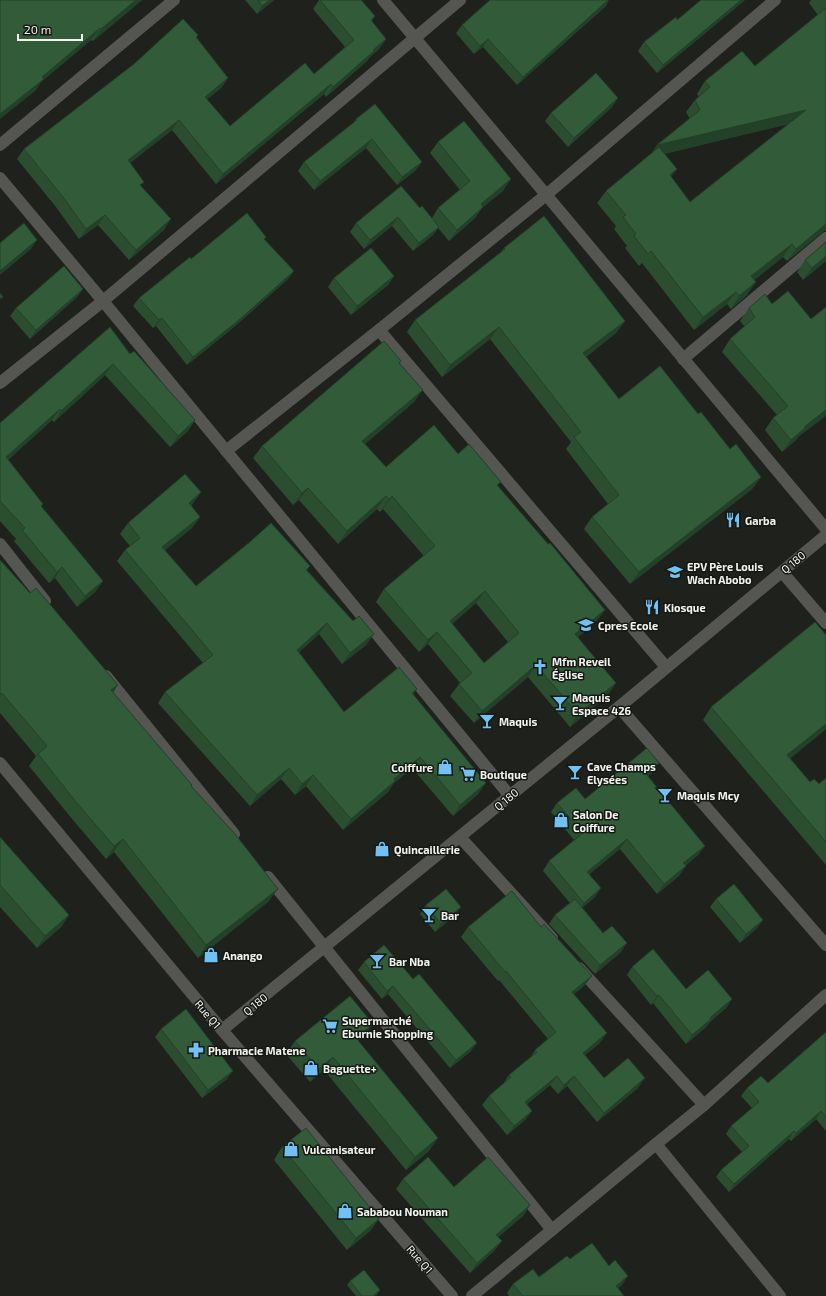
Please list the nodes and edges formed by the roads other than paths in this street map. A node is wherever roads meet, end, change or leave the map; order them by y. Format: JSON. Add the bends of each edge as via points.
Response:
{"nodes":[{"id":1,"x":174,"y":0,"type":"edge"},
{"id":2,"x":383,"y":0,"type":"edge"},
{"id":3,"x":460,"y":0,"type":"edge"},
{"id":4,"x":775,"y":0,"type":"edge"},
{"id":5,"x":415,"y":38,"type":"junction"},
{"id":6,"x":0,"y":145,"type":"edge"},
{"id":7,"x":0,"y":178,"type":"edge"},
{"id":8,"x":546,"y":194,"type":"junction"},
{"id":9,"x":826,"y":238,"type":"edge"},
{"id":10,"x":103,"y":301,"type":"junction"},
{"id":11,"x":379,"y":330,"type":"junction"},
{"id":12,"x":683,"y":359,"type":"junction"},
{"id":13,"x":0,"y":383,"type":"edge"},
{"id":14,"x":226,"y":451,"type":"junction"},
{"id":15,"x":826,"y":529,"type":"edge"},
{"id":16,"x":826,"y":535,"type":"edge"},
{"id":17,"x":0,"y":544,"type":"edge"},
{"id":18,"x":782,"y":572,"type":"junction"},
{"id":19,"x":55,"y":613,"type":"edge"},
{"id":20,"x":826,"y":623,"type":"edge"},
{"id":21,"x":666,"y":667,"type":"junction"},
{"id":22,"x":100,"y":668,"type":"edge"},
{"id":23,"x":618,"y":708,"type":"junction"},
{"id":24,"x":0,"y":763,"type":"edge"},
{"id":25,"x":510,"y":796,"type":"junction"},
{"id":26,"x":460,"y":837,"type":"junction"},
{"id":27,"x":240,"y":842,"type":"edge"},
{"id":28,"x":260,"y":867,"type":"edge"},
{"id":29,"x":826,"y":945,"type":"edge"},
{"id":30,"x":325,"y":947,"type":"junction"},
{"id":31,"x":561,"y":948,"type":"edge"},
{"id":32,"x":571,"y":959,"type":"edge"},
{"id":33,"x":826,"y":995,"type":"edge"},
{"id":34,"x":222,"y":1030,"type":"junction"},
{"id":35,"x":704,"y":1105,"type":"junction"},
{"id":36,"x":656,"y":1144,"type":"junction"},
{"id":37,"x":552,"y":1230,"type":"junction"},
{"id":38,"x":452,"y":1296,"type":"edge"},
{"id":39,"x":472,"y":1296,"type":"edge"},
{"id":40,"x":780,"y":1296,"type":"edge"}],
"edges":[{"from":1,"to":6,"type":"street"},
{"from":2,"to":5,"type":"street"},
{"from":3,"to":5,"type":"street"},
{"from":4,"to":8,"type":"street"},
{"from":5,"to":8,"type":"street"},
{"from":5,"to":10,"type":"street"},
{"from":7,"to":10,"type":"street"},
{"from":8,"to":11,"type":"street"},
{"from":8,"to":12,"type":"street"},
{"from":9,"to":12,"type":"street"},
{"from":10,"to":13,"type":"street"},
{"from":10,"to":14,"type":"street"},
{"from":11,"to":14,"type":"street"},
{"from":11,"to":21,"type":"street"},
{"from":12,"to":15,"type":"street"},
{"from":14,"to":25,"type":"street"},
{"from":16,"to":18,"type":"street","name":"Q 180"},
{"from":17,"to":19,"type":"street"},
{"from":18,"to":20,"type":"street"},
{"from":18,"to":21,"type":"street","name":"Q 180"},
{"from":21,"to":23,"type":"street","name":"Q 180"},
{"from":22,"to":27,"type":"street"},
{"from":23,"to":25,"type":"street","name":"Q 180"},
{"from":23,"to":29,"type":"street"},
{"from":24,"to":34,"type":"street","name":"Rue Q1"},
{"from":25,"to":26,"type":"street","name":"Q 180"},
{"from":26,"to":30,"type":"street","name":"Q 180"},
{"from":26,"to":31,"type":"street"},
{"from":28,"to":30,"type":"street"},
{"from":30,"to":34,"type":"street","name":"Q 180"},
{"from":30,"to":37,"type":"street"},
{"from":32,"to":35,"type":"street"},
{"from":33,"to":35,"type":"street"},
{"from":34,"to":38,"type":"street","name":"Rue Q1"},
{"from":35,"to":36,"type":"street"},
{"from":36,"to":37,"type":"street"},
{"from":36,"to":40,"type":"street"},
{"from":37,"to":39,"type":"street"}]}
